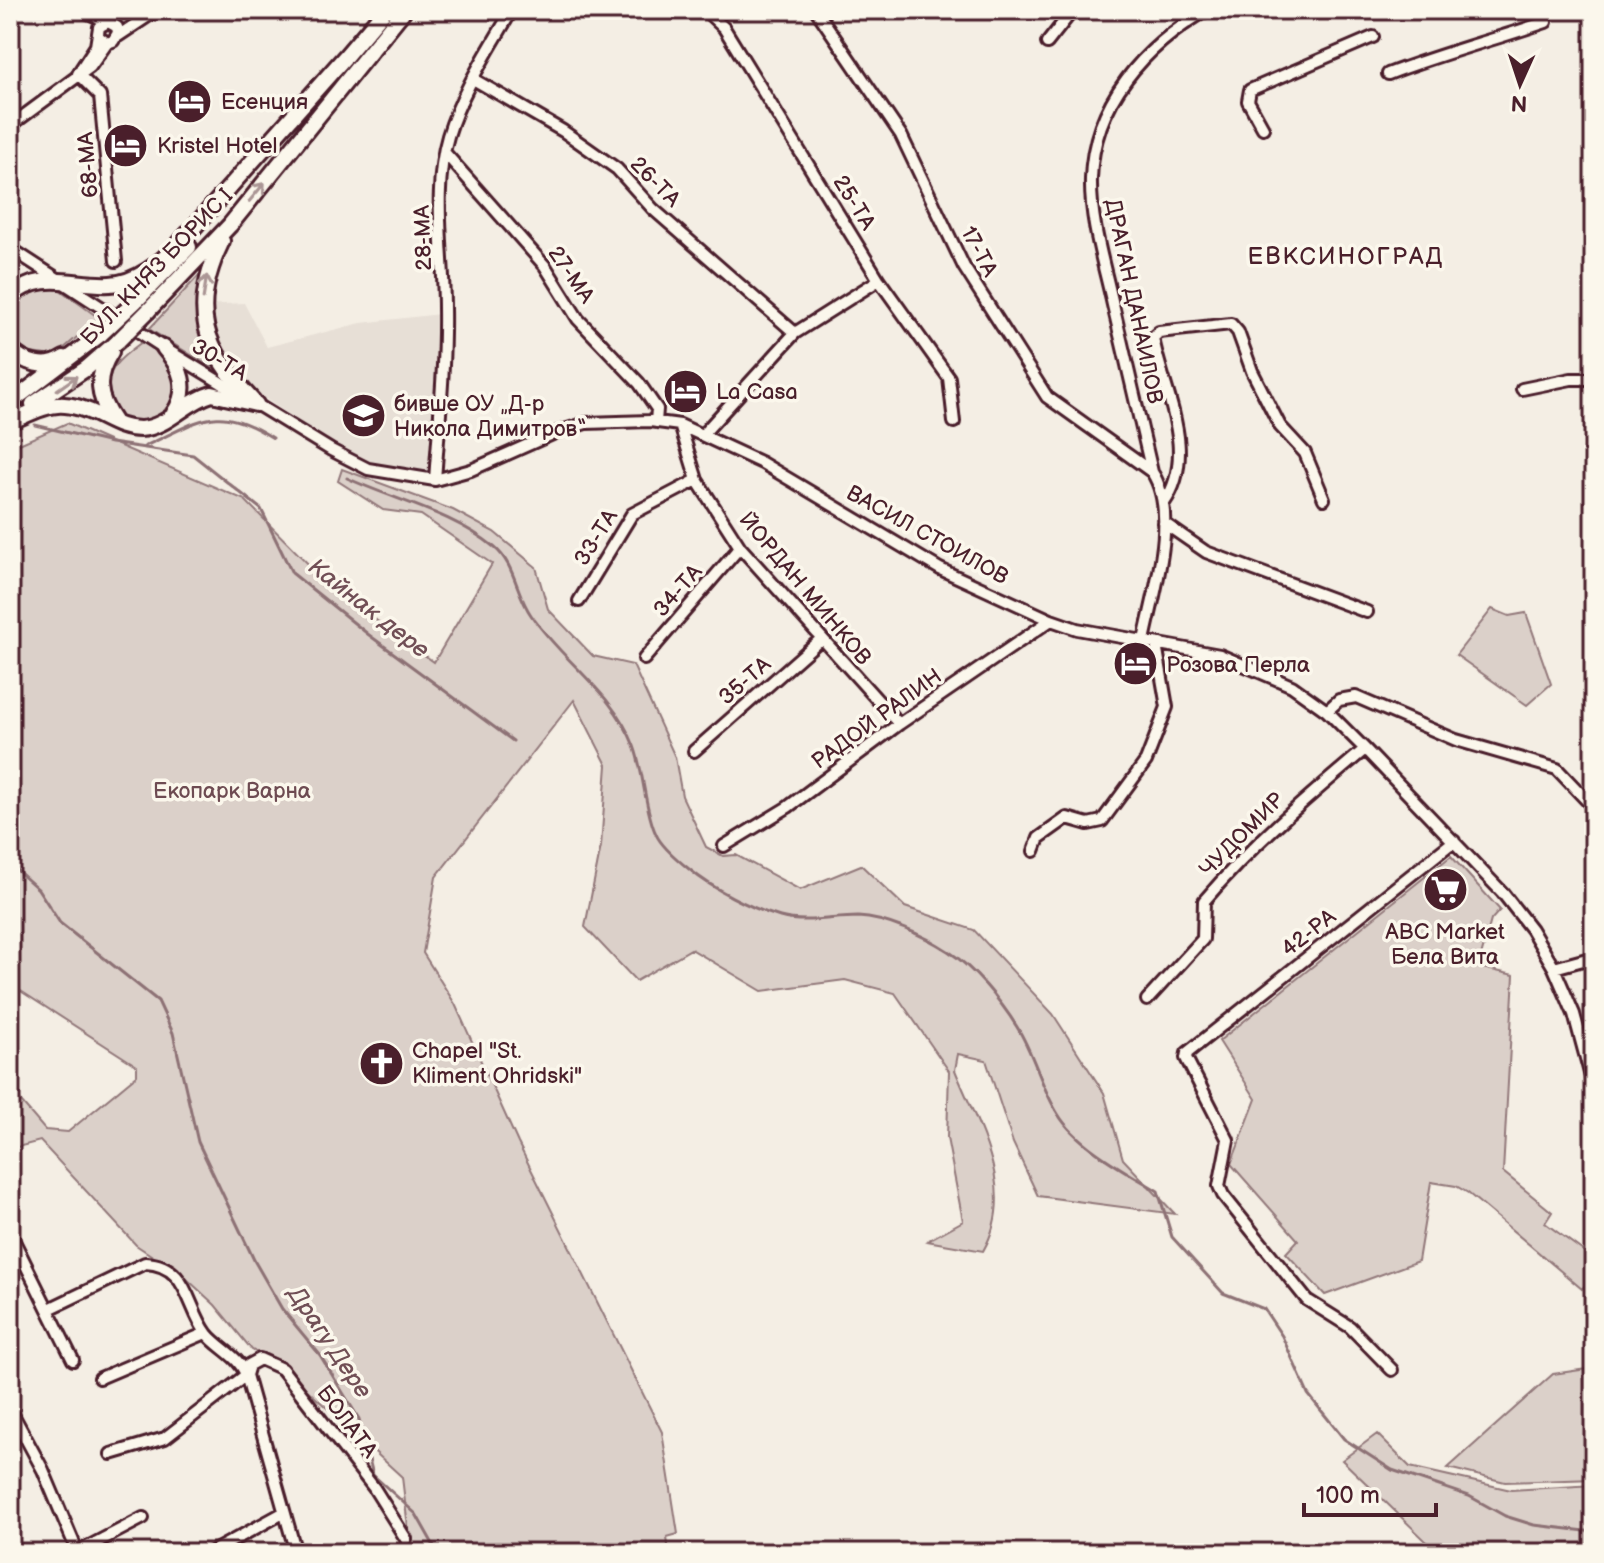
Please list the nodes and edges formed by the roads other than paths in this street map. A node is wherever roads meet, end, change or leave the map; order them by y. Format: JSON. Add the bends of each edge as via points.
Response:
{"nodes":[{"id":1,"x":82,"y":10,"type":"edge"},
{"id":2,"x":157,"y":10,"type":"edge"},
{"id":3,"x":385,"y":10,"type":"edge"},
{"id":4,"x":404,"y":10,"type":"edge"},
{"id":5,"x":512,"y":10,"type":"edge"},
{"id":6,"x":705,"y":10,"type":"edge"},
{"id":7,"x":816,"y":10,"type":"edge"},
{"id":8,"x":1073,"y":10,"type":"edge"},
{"id":9,"x":1207,"y":10,"type":"edge"},
{"id":10,"x":144,"y":17,"type":"junction"},
{"id":11,"x":1546,"y":22,"type":"dead end"},
{"id":12,"x":110,"y":23,"type":"junction"},
{"id":13,"x":118,"y":36,"type":"junction"},
{"id":14,"x":102,"y":37,"type":"junction"},
{"id":15,"x":1373,"y":37,"type":"dead end"},
{"id":16,"x":1047,"y":43,"type":"dead end"},
{"id":17,"x":345,"y":57,"type":"junction"},
{"id":18,"x":78,"y":74,"type":"junction"},
{"id":19,"x":1388,"y":74,"type":"dead end"},
{"id":20,"x":473,"y":79,"type":"junction"},
{"id":21,"x":10,"y":123,"type":"edge"},
{"id":22,"x":1263,"y":128,"type":"dead end"},
{"id":23,"x":445,"y":153,"type":"junction"},
{"id":24,"x":230,"y":225,"type":"junction"},
{"id":25,"x":10,"y":248,"type":"edge"},
{"id":26,"x":116,"y":261,"type":"dead end"},
{"id":27,"x":59,"y":278,"type":"junction"},
{"id":28,"x":879,"y":280,"type":"junction"},
{"id":29,"x":10,"y":297,"type":"edge"},
{"id":30,"x":795,"y":333,"type":"junction"},
{"id":31,"x":101,"y":334,"type":"junction"},
{"id":32,"x":119,"y":340,"type":"junction"},
{"id":33,"x":164,"y":348,"type":"junction"},
{"id":34,"x":10,"y":349,"type":"edge"},
{"id":35,"x":1594,"y":379,"type":"edge"},
{"id":36,"x":1522,"y":389,"type":"dead end"},
{"id":37,"x":10,"y":403,"type":"edge"},
{"id":38,"x":256,"y":404,"type":"junction"},
{"id":39,"x":174,"y":413,"type":"junction"},
{"id":40,"x":10,"y":420,"type":"edge"},
{"id":41,"x":656,"y":422,"type":"junction"},
{"id":42,"x":954,"y":422,"type":"dead end"},
{"id":43,"x":116,"y":424,"type":"junction"},
{"id":44,"x":680,"y":425,"type":"junction"},
{"id":45,"x":704,"y":433,"type":"junction"},
{"id":46,"x":1152,"y":472,"type":"junction"},
{"id":47,"x":435,"y":480,"type":"junction"},
{"id":48,"x":697,"y":480,"type":"junction"},
{"id":49,"x":1324,"y":499,"type":"dead end"},
{"id":50,"x":1164,"y":503,"type":"junction"},
{"id":51,"x":1164,"y":523,"type":"junction"},
{"id":52,"x":740,"y":547,"type":"junction"},
{"id":53,"x":579,"y":601,"type":"dead end"},
{"id":54,"x":1367,"y":612,"type":"dead end"},
{"id":55,"x":1051,"y":620,"type":"junction"},
{"id":56,"x":821,"y":639,"type":"junction"},
{"id":57,"x":1144,"y":641,"type":"junction"},
{"id":58,"x":1156,"y":644,"type":"junction"},
{"id":59,"x":644,"y":659,"type":"dead end"},
{"id":60,"x":1327,"y":711,"type":"junction"},
{"id":61,"x":899,"y":724,"type":"junction"},
{"id":62,"x":1365,"y":749,"type":"junction"},
{"id":63,"x":694,"y":751,"type":"dead end"},
{"id":64,"x":1594,"y":787,"type":"edge"},
{"id":65,"x":1583,"y":797,"type":"junction"},
{"id":66,"x":1594,"y":808,"type":"edge"},
{"id":67,"x":1454,"y":841,"type":"junction"},
{"id":68,"x":724,"y":846,"type":"dead end"},
{"id":69,"x":1034,"y":851,"type":"dead end"},
{"id":70,"x":1594,"y":957,"type":"edge"},
{"id":71,"x":1554,"y":968,"type":"junction"},
{"id":72,"x":1147,"y":1000,"type":"dead end"},
{"id":73,"x":1594,"y":1088,"type":"edge"},
{"id":74,"x":10,"y":1233,"type":"edge"},
{"id":75,"x":49,"y":1309,"type":"junction"},
{"id":76,"x":206,"y":1333,"type":"junction"},
{"id":77,"x":73,"y":1360,"type":"dead end"},
{"id":78,"x":1392,"y":1370,"type":"dead end"},
{"id":79,"x":246,"y":1375,"type":"junction"},
{"id":80,"x":100,"y":1378,"type":"dead end"},
{"id":81,"x":10,"y":1409,"type":"edge"},
{"id":82,"x":111,"y":1454,"type":"dead end"},
{"id":83,"x":283,"y":1513,"type":"junction"},
{"id":84,"x":143,"y":1518,"type":"dead end"},
{"id":85,"x":406,"y":1539,"type":"dead end"},
{"id":86,"x":78,"y":1553,"type":"edge"},
{"id":87,"x":210,"y":1553,"type":"edge"},
{"id":88,"x":296,"y":1553,"type":"edge"}],
"edges":[{"from":1,"to":12,"type":"street"},
{"from":1,"to":14,"type":"street"},
{"from":2,"to":10,"type":"street"},
{"from":3,"to":17,"type":"highway","name":"БУЛ. КНЯЗ БОРИС I"},
{"from":24,"to":4,"type":"highway","name":"БУЛ. КНЯЗ БОРИС I","one_way":true},
{"from":5,"to":20,"type":"street","name":"28-МА"},
{"from":6,"to":28,"type":"street","name":"25-ТА","via":[[724,28]]},
{"from":7,"to":46,"type":"street","name":"17-ТА","via":[[901,135],[964,267],[1047,397]]},
{"from":8,"to":16,"type":"street"},
{"from":9,"to":46,"type":"street","name":"ДРАГАН ДАНАИЛОВ","via":[[1138,63],[1109,106],[1093,157],[1095,227]]},
{"from":10,"to":12,"type":"street"},
{"from":10,"to":13,"type":"street"},
{"from":11,"to":19,"type":"street"},
{"from":12,"to":13,"type":"street"},
{"from":12,"to":14,"type":"street"},
{"from":13,"to":14,"type":"street"},
{"from":14,"to":18,"type":"street","via":[[90,67]]},
{"from":15,"to":22,"type":"street","via":[[1250,90],[1248,101]]},
{"from":17,"to":27,"type":"highway","via":[[167,256],[133,279],[113,284]]},
{"from":17,"to":31,"type":"highway","name":"БУЛ. КНЯЗ БОРИС I","bridge":true,"via":[[204,230]]},
{"from":18,"to":21,"type":"street"},
{"from":18,"to":26,"type":"street","name":"68-МА","via":[[100,96]]},
{"from":20,"to":23,"type":"street","name":"28-МА"},
{"from":20,"to":30,"type":"street","name":"26-ТА","via":[[617,169],[653,209]]},
{"from":23,"to":41,"type":"street","name":"27-МА","via":[[545,266],[578,319],[639,383],[657,409]]},
{"from":23,"to":47,"type":"street","name":"28-МА","via":[[445,311]]},
{"from":24,"to":32,"type":"highway","name":"БУЛ. КНЯЗ БОРИС I","bridge":true},
{"from":38,"to":24,"type":"highway","one_way":true,"via":[[220,363],[205,322],[208,273]]},
{"from":25,"to":27,"type":"street","name":"30-ТА"},
{"from":27,"to":29,"type":"highway","via":[[34,282]]},
{"from":27,"to":33,"type":"street","name":"30-ТА"},
{"from":28,"to":30,"type":"street"},
{"from":28,"to":42,"type":"street","name":"25-ТА","via":[[949,378]]},
{"from":30,"to":45,"type":"street"},
{"from":31,"to":34,"type":"highway","via":[[53,364],[30,363]]},
{"from":31,"to":37,"type":"highway","name":"БУЛ. КНЯЗ БОРИС I"},
{"from":40,"to":32,"type":"highway","name":"БУЛ. КНЯЗ БОРИС I","one_way":true},
{"from":32,"to":43,"type":"highway","via":[[102,368],[99,387]]},
{"from":33,"to":38,"type":"street","name":"30-ТА"},
{"from":33,"to":39,"type":"highway","via":[[177,363],[183,382]]},
{"from":35,"to":36,"type":"street"},
{"from":38,"to":39,"type":"highway","via":[[212,394]]},
{"from":38,"to":47,"type":"street","name":"ВАСИЛ СТОИЛОВ","via":[[368,469]]},
{"from":39,"to":43,"type":"highway","via":[[148,428]]},
{"from":40,"to":43,"type":"highway","via":[[64,403]]},
{"from":41,"to":44,"type":"street","name":"ВАСИЛ СТОИЛОВ"},
{"from":41,"to":47,"type":"street","name":"ВАСИЛ СТОИЛОВ","via":[[586,423]]},
{"from":44,"to":45,"type":"street","name":"ВАСИЛ СТОИЛОВ"},
{"from":44,"to":48,"type":"street","name":"ЙОРДАН МИНКОВ"},
{"from":45,"to":55,"type":"street","name":"ВАСИЛ СТОИЛОВ","via":[[940,569]]},
{"from":46,"to":50,"type":"street","name":"ДРАГАН ДАНАИЛОВ"},
{"from":48,"to":52,"type":"street","name":"ЙОРДАН МИНКОВ"},
{"from":48,"to":53,"type":"street","name":"33-ТА","via":[[632,514]]},
{"from":49,"to":50,"type":"street","via":[[1305,453],[1280,426],[1231,324],[1170,330],[1153,338],[1175,419],[1179,462],[1177,485]]},
{"from":50,"to":51,"type":"street","name":"ДРАГАН ДАНАИЛОВ"},
{"from":51,"to":54,"type":"street","via":[[1206,552]]},
{"from":51,"to":57,"type":"street","name":"ДРАГАН ДАНАИЛОВ"},
{"from":52,"to":56,"type":"street","name":"ЙОРДАН МИНКОВ"},
{"from":52,"to":59,"type":"street","name":"34-ТА"},
{"from":55,"to":57,"type":"street","name":"ВАСИЛ СТОИЛОВ"},
{"from":55,"to":61,"type":"street","name":"РАДОЙ РАЛИН"},
{"from":56,"to":61,"type":"street","name":"ЙОРДАН МИНКОВ"},
{"from":56,"to":63,"type":"street","name":"35-ТА"},
{"from":57,"to":58,"type":"street","name":"ВАСИЛ СТОИЛОВ"},
{"from":58,"to":60,"type":"street","name":"ВАСИЛ СТОИЛОВ","via":[[1249,665]]},
{"from":58,"to":69,"type":"street","via":[[1167,707],[1146,761],[1102,821],[1088,824],[1067,818],[1039,838]]},
{"from":60,"to":62,"type":"street","name":"ВАСИЛ СТОИЛОВ"},
{"from":60,"to":65,"type":"street","via":[[1339,700],[1356,697],[1456,740],[1557,769]]},
{"from":61,"to":68,"type":"street","name":"РАДОЙ РАЛИН","via":[[788,807]]},
{"from":62,"to":67,"type":"street","name":"ВАСИЛ СТОИЛОВ"},
{"from":62,"to":72,"type":"street","name":"ЧУДОМИР","via":[[1274,825],[1227,874],[1204,901],[1205,930],[1198,948]]},
{"from":64,"to":65,"type":"street"},
{"from":65,"to":66,"type":"street"},
{"from":67,"to":71,"type":"street","name":"ВАСИЛ СТОИЛОВ","via":[[1513,906]]},
{"from":67,"to":78,"type":"street","name":"42-РА","via":[[1187,1053],[1186,1064],[1228,1140],[1219,1186],[1223,1195],[1307,1300],[1350,1327]]},
{"from":70,"to":71,"type":"street"},
{"from":71,"to":73,"type":"street","name":"ВАСИЛ СТОИЛОВ","via":[[1574,1014]]},
{"from":74,"to":75,"type":"street"},
{"from":75,"to":76,"type":"street","via":[[145,1263],[158,1264],[183,1283]]},
{"from":75,"to":77,"type":"street"},
{"from":76,"to":79,"type":"street"},
{"from":76,"to":80,"type":"street"},
{"from":79,"to":82,"type":"street","via":[[165,1438]]},
{"from":79,"to":83,"type":"street"},
{"from":79,"to":85,"type":"street","name":"БОЛАТА","via":[[249,1365],[260,1359],[282,1369],[374,1488]]},
{"from":81,"to":86,"type":"street"},
{"from":83,"to":87,"type":"street"},
{"from":83,"to":88,"type":"street"},
{"from":84,"to":86,"type":"street"}]}
